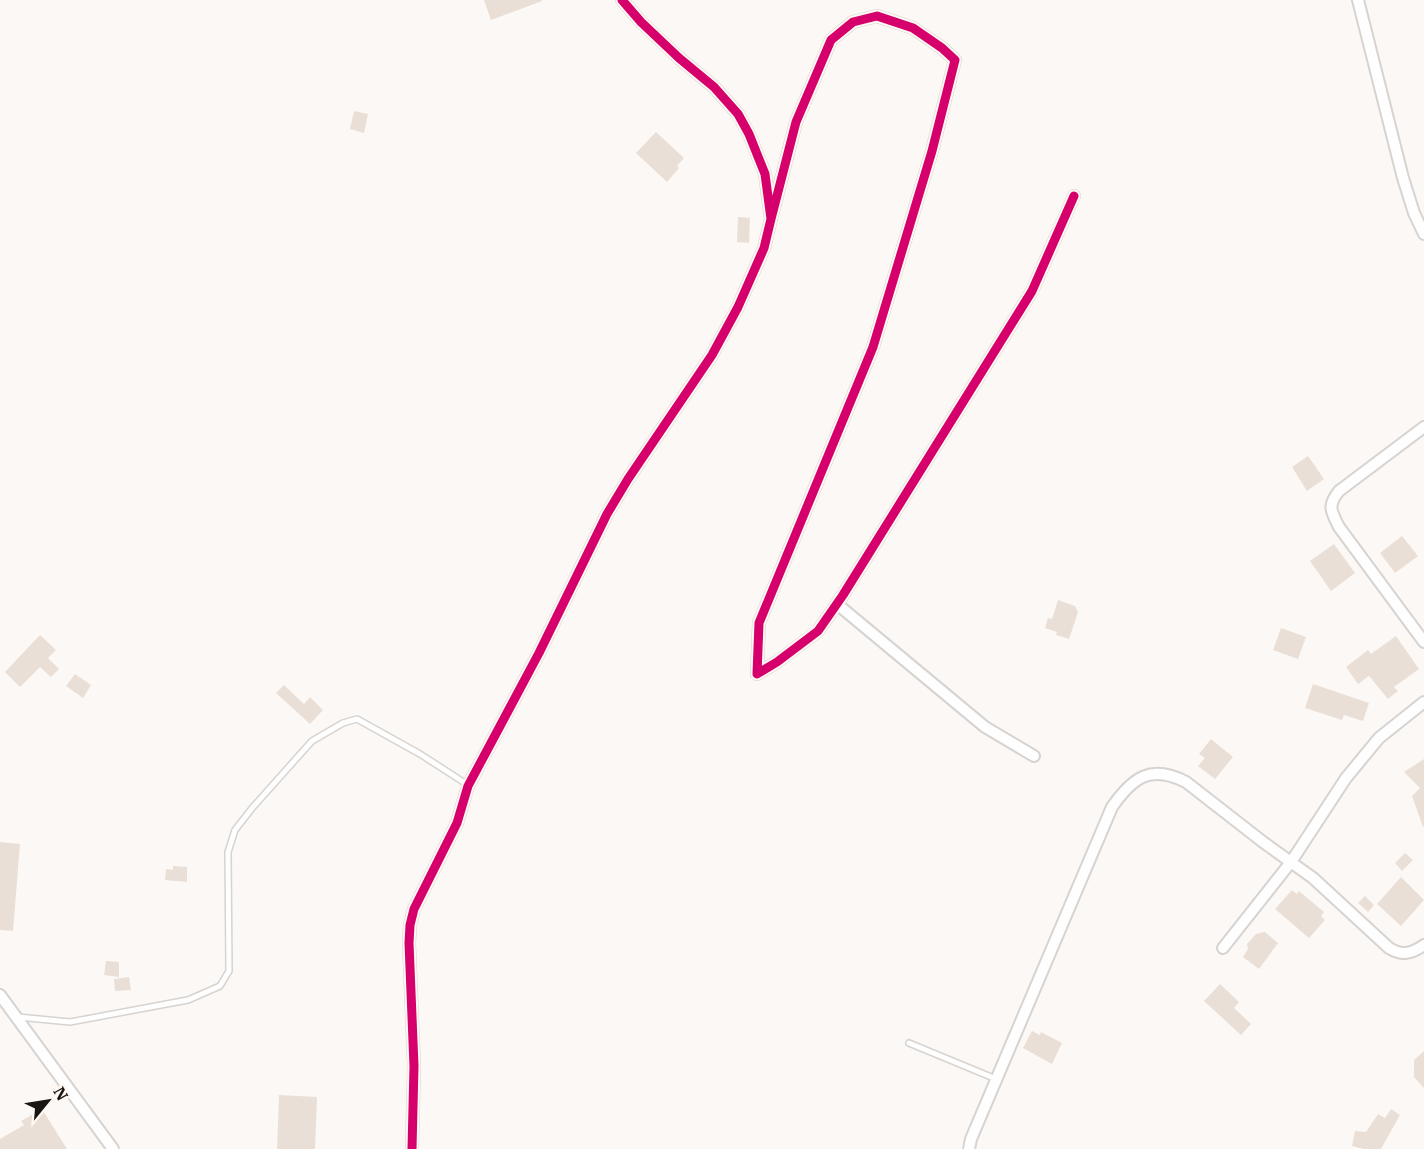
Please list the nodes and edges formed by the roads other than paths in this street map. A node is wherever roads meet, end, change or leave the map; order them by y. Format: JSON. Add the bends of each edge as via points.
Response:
{"nodes":[{"id":1,"x":622,"y":0,"type":"edge"},
{"id":2,"x":1358,"y":0,"type":"edge"},
{"id":3,"x":1074,"y":196,"type":"dead end"},
{"id":4,"x":771,"y":219,"type":"junction"},
{"id":5,"x":1424,"y":234,"type":"edge"},
{"id":6,"x":1424,"y":427,"type":"edge"},
{"id":7,"x":837,"y":604,"type":"junction"},
{"id":8,"x":1424,"y":642,"type":"edge"},
{"id":9,"x":1424,"y":702,"type":"edge"},
{"id":10,"x":1034,"y":756,"type":"dead end"},
{"id":11,"x":468,"y":786,"type":"junction"},
{"id":12,"x":1290,"y":862,"type":"junction"},
{"id":13,"x":1424,"y":945,"type":"edge"},
{"id":14,"x":1223,"y":948,"type":"dead end"},
{"id":15,"x":0,"y":995,"type":"edge"},
{"id":16,"x":18,"y":1017,"type":"junction"},
{"id":17,"x":909,"y":1043,"type":"dead end"},
{"id":18,"x":997,"y":1080,"type":"junction"},
{"id":19,"x":113,"y":1149,"type":"edge"},
{"id":20,"x":412,"y":1149,"type":"edge"},
{"id":21,"x":969,"y":1149,"type":"edge"}],
"edges":[{"from":1,"to":4,"type":"street","via":[[738,114],[765,174]]},
{"from":2,"to":5,"type":"street","via":[[1403,178]]},
{"from":3,"to":7,"type":"street","via":[[1032,291]]},
{"from":4,"to":7,"type":"street","via":[[795,122],[831,40],[853,22],[877,16],[913,28],[955,60],[873,347],[759,623],[757,674],[818,632]]},
{"from":4,"to":11,"type":"street","via":[[764,248],[733,316],[712,355],[607,514]]},
{"from":6,"to":8,"type":"street","via":[[1340,491],[1331,503],[1339,527]]},
{"from":7,"to":10,"type":"street","via":[[985,727]]},
{"from":9,"to":12,"type":"street","via":[[1379,738],[1346,778]]},
{"from":11,"to":16,"type":"lane","via":[[357,719],[343,723],[312,741],[235,830],[228,852],[229,971],[220,986],[188,1000],[70,1022]]},
{"from":11,"to":20,"type":"street","via":[[457,823],[410,924]]},
{"from":12,"to":13,"type":"street","via":[[1397,953],[1407,954]]},
{"from":12,"to":14,"type":"street"},
{"from":12,"to":18,"type":"street","via":[[1173,775],[1156,774],[1125,787],[1112,807]]},
{"from":15,"to":16,"type":"street"},
{"from":16,"to":19,"type":"street"},
{"from":17,"to":18,"type":"lane"},
{"from":18,"to":21,"type":"street"}]}
